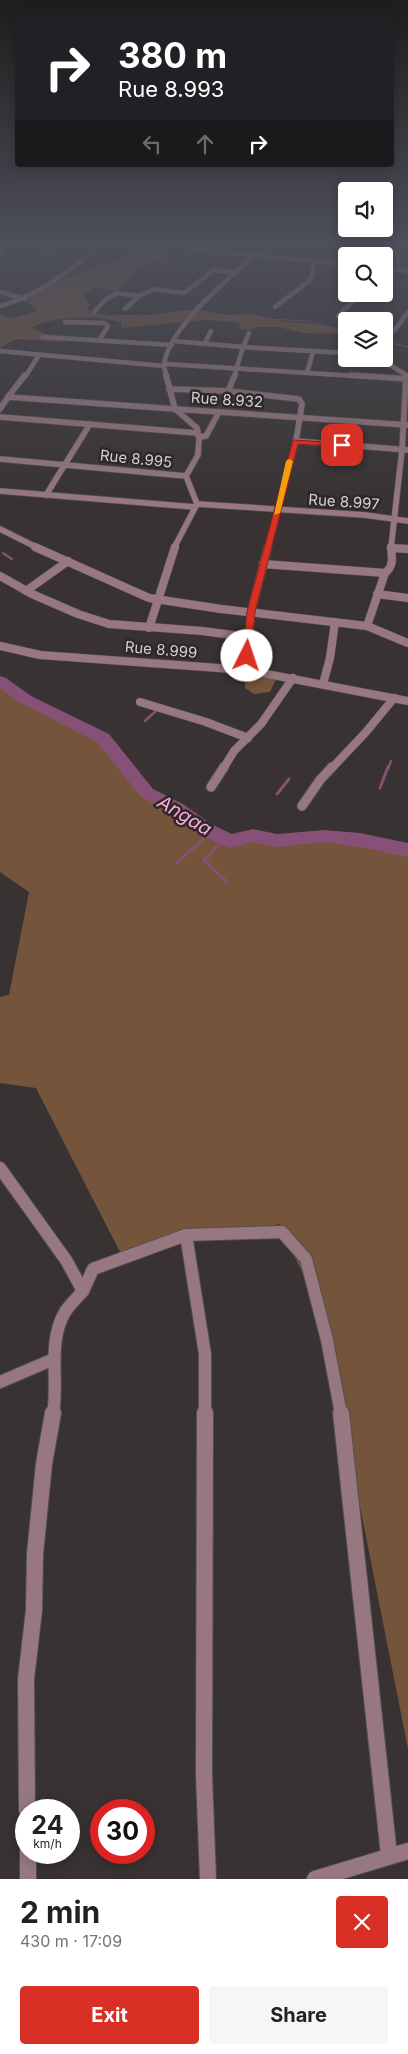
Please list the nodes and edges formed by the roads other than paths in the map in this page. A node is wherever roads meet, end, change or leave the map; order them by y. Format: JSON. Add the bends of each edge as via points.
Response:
{"nodes":[{"id":1,"x":106,"y":330,"type":"edge"},
{"id":2,"x":179,"y":330,"type":"edge"},
{"id":3,"x":211,"y":331,"type":"dead end"},
{"id":4,"x":249,"y":333,"type":"dead end"},
{"id":5,"x":42,"y":337,"type":"dead end"},
{"id":6,"x":100,"y":339,"type":"junction"},
{"id":7,"x":172,"y":343,"type":"junction"},
{"id":8,"x":205,"y":343,"type":"junction"},
{"id":9,"x":243,"y":347,"type":"junction"},
{"id":10,"x":0,"y":351,"type":"edge"},
{"id":11,"x":313,"y":352,"type":"junction"},
{"id":12,"x":338,"y":353,"type":"edge"},
{"id":13,"x":38,"y":355,"type":"junction"},
{"id":14,"x":165,"y":365,"type":"junction"},
{"id":15,"x":391,"y":367,"type":"edge"},
{"id":16,"x":237,"y":369,"type":"junction"},
{"id":17,"x":307,"y":373,"type":"junction"},
{"id":18,"x":407,"y":378,"type":"edge"},
{"id":19,"x":169,"y":389,"type":"junction"},
{"id":20,"x":228,"y":391,"type":"junction"},
{"id":21,"x":8,"y":397,"type":"junction"},
{"id":22,"x":0,"y":409,"type":"edge"},
{"id":23,"x":175,"y":409,"type":"junction"},
{"id":24,"x":219,"y":412,"type":"junction"},
{"id":25,"x":0,"y":417,"type":"edge"},
{"id":26,"x":300,"y":417,"type":"junction"},
{"id":27,"x":90,"y":424,"type":"junction"},
{"id":28,"x":406,"y":425,"type":"edge"},
{"id":29,"x":198,"y":435,"type":"junction"},
{"id":30,"x":296,"y":441,"type":"junction"},
{"id":31,"x":405,"y":450,"type":"edge"},
{"id":32,"x":0,"y":459,"type":"edge"},
{"id":33,"x":66,"y":465,"type":"junction"},
{"id":34,"x":186,"y":476,"type":"junction"},
{"id":35,"x":0,"y":491,"type":"edge"},
{"id":36,"x":46,"y":495,"type":"junction"},
{"id":37,"x":196,"y":505,"type":"junction"},
{"id":38,"x":278,"y":510,"type":"junction"},
{"id":39,"x":394,"y":519,"type":"junction"},
{"id":40,"x":408,"y":521,"type":"edge"},
{"id":41,"x":0,"y":529,"type":"edge"},
{"id":42,"x":391,"y":548,"type":"junction"},
{"id":43,"x":408,"y":549,"type":"edge"},
{"id":44,"x":68,"y":562,"type":"junction"},
{"id":45,"x":263,"y":564,"type":"junction"},
{"id":46,"x":384,"y":574,"type":"junction"},
{"id":47,"x":0,"y":576,"type":"edge"},
{"id":48,"x":26,"y":591,"type":"junction"},
{"id":49,"x":377,"y":594,"type":"junction"},
{"id":50,"x":408,"y":598,"type":"edge"},
{"id":51,"x":157,"y":600,"type":"junction"},
{"id":52,"x":251,"y":612,"type":"junction"},
{"id":53,"x":335,"y":622,"type":"junction"},
{"id":54,"x":367,"y":626,"type":"junction"},
{"id":55,"x":149,"y":628,"type":"junction"},
{"id":56,"x":248,"y":637,"type":"junction"},
{"id":57,"x":408,"y":643,"type":"edge"},
{"id":58,"x":0,"y":646,"type":"edge"},
{"id":59,"x":246,"y":670,"type":"junction"},
{"id":60,"x":293,"y":678,"type":"junction"},
{"id":61,"x":323,"y":684,"type":"junction"},
{"id":62,"x":394,"y":698,"type":"junction"},
{"id":63,"x":408,"y":700,"type":"edge"},
{"id":64,"x":140,"y":702,"type":"dead end"},
{"id":65,"x":248,"y":738,"type":"junction"},
{"id":66,"x":212,"y":787,"type":"dead end"},
{"id":67,"x":302,"y":806,"type":"dead end"},
{"id":68,"x":0,"y":1168,"type":"edge"},
{"id":69,"x":186,"y":1235,"type":"junction"},
{"id":70,"x":83,"y":1291,"type":"junction"},
{"id":71,"x":54,"y":1359,"type":"junction"},
{"id":72,"x":0,"y":1382,"type":"edge"},
{"id":73,"x":27,"y":1799,"type":"edge"},
{"id":74,"x":408,"y":1851,"type":"edge"},
{"id":75,"x":389,"y":1856,"type":"junction"},
{"id":76,"x":28,"y":1864,"type":"edge"},
{"id":77,"x":28,"y":1879,"type":"edge"},
{"id":78,"x":208,"y":1879,"type":"edge"},
{"id":79,"x":315,"y":1879,"type":"edge"}],
"edges":[{"from":1,"to":6,"type":"street"},
{"from":2,"to":7,"type":"street","name":"Rue 8.932"},
{"from":3,"to":8,"type":"street"},
{"from":4,"to":9,"type":"street"},
{"from":5,"to":6,"type":"street"},
{"from":6,"to":7,"type":"street"},
{"from":7,"to":8,"type":"street"},
{"from":7,"to":14,"type":"street","name":"Rue 8.932"},
{"from":8,"to":9,"type":"street"},
{"from":9,"to":11,"type":"street"},
{"from":9,"to":16,"type":"street"},
{"from":10,"to":13,"type":"street"},
{"from":11,"to":12,"type":"street"},
{"from":11,"to":17,"type":"street"},
{"from":13,"to":14,"type":"street"},
{"from":13,"to":21,"type":"street"},
{"from":14,"to":16,"type":"street"},
{"from":14,"to":19,"type":"street","name":"Rue 8.932"},
{"from":15,"to":18,"type":"street"},
{"from":16,"to":17,"type":"street"},
{"from":16,"to":20,"type":"street"},
{"from":17,"to":18,"type":"street"},
{"from":18,"to":28,"type":"street"},
{"from":19,"to":20,"type":"street"},
{"from":19,"to":23,"type":"street","name":"Rue 8.932"},
{"from":20,"to":26,"type":"street","via":[[296,398],[302,404]]},
{"from":21,"to":22,"type":"street"},
{"from":21,"to":23,"type":"street"},
{"from":23,"to":24,"type":"street","name":"Rue 8.932"},
{"from":23,"to":29,"type":"street","via":[[194,423]]},
{"from":24,"to":26,"type":"street","name":"Rue 8.932"},
{"from":24,"to":29,"type":"street","via":[[206,436]]},
{"from":25,"to":27,"type":"street"},
{"from":26,"to":28,"type":"street","name":"Rue 8.932"},
{"from":26,"to":30,"type":"street"},
{"from":27,"to":29,"type":"street"},
{"from":27,"to":33,"type":"street"},
{"from":28,"to":31,"type":"street"},
{"from":29,"to":34,"type":"street","name":"Rue 8.995","via":[[200,449]]},
{"from":30,"to":31,"type":"street"},
{"from":30,"to":38,"type":"street"},
{"from":31,"to":39,"type":"street"},
{"from":32,"to":33,"type":"street","name":"Rue 8.995"},
{"from":33,"to":34,"type":"street","name":"Rue 8.995"},
{"from":33,"to":36,"type":"street"},
{"from":34,"to":37,"type":"street"},
{"from":35,"to":36,"type":"street","name":"Rue 8.997"},
{"from":36,"to":37,"type":"street","name":"Rue 8.997"},
{"from":37,"to":38,"type":"street","name":"Rue 8.997"},
{"from":37,"to":51,"type":"street","via":[[175,546]]},
{"from":38,"to":39,"type":"street","name":"Rue 8.997"},
{"from":38,"to":45,"type":"street"},
{"from":39,"to":40,"type":"street","name":"Rue 8.997"},
{"from":39,"to":42,"type":"street"},
{"from":41,"to":44,"type":"street"},
{"from":42,"to":43,"type":"street"},
{"from":42,"to":46,"type":"street","via":[[392,563]]},
{"from":44,"to":48,"type":"street"},
{"from":44,"to":51,"type":"street","via":[[134,593]]},
{"from":45,"to":46,"type":"street"},
{"from":45,"to":52,"type":"street"},
{"from":46,"to":49,"type":"street"},
{"from":47,"to":48,"type":"street"},
{"from":48,"to":55,"type":"street","via":[[97,622]]},
{"from":49,"to":50,"type":"street"},
{"from":49,"to":54,"type":"street"},
{"from":51,"to":52,"type":"street"},
{"from":51,"to":55,"type":"street"},
{"from":52,"to":53,"type":"street"},
{"from":52,"to":56,"type":"street"},
{"from":53,"to":54,"type":"street"},
{"from":53,"to":61,"type":"street"},
{"from":54,"to":57,"type":"street"},
{"from":55,"to":56,"type":"street"},
{"from":56,"to":59,"type":"street"},
{"from":58,"to":59,"type":"street","name":"Rue 8.999","via":[[40,655]]},
{"from":59,"to":60,"type":"street","name":"Rue 8.999"},
{"from":60,"to":61,"type":"street","name":"Rue 8.999"},
{"from":60,"to":65,"type":"street"},
{"from":61,"to":62,"type":"street","name":"Rue 8.999"},
{"from":62,"to":63,"type":"street","name":"Rue 8.999"},
{"from":62,"to":67,"type":"street","via":[[320,780]]},
{"from":64,"to":65,"type":"street"},
{"from":65,"to":66,"type":"street","via":[[234,751]]},
{"from":68,"to":70,"type":"street","via":[[66,1260]]},
{"from":69,"to":70,"type":"street","via":[[93,1269]]},
{"from":69,"to":75,"type":"street","via":[[282,1232],[306,1259],[342,1414]]},
{"from":69,"to":78,"type":"street","via":[[205,1354],[204,1775]]},
{"from":70,"to":71,"type":"street","via":[[65,1312],[56,1338]]},
{"from":71,"to":72,"type":"street"},
{"from":71,"to":73,"type":"street","via":[[56,1396],[44,1464],[26,1679]]},
{"from":74,"to":75,"type":"street"},
{"from":75,"to":79,"type":"street"},
{"from":76,"to":77,"type":"street"}]}
